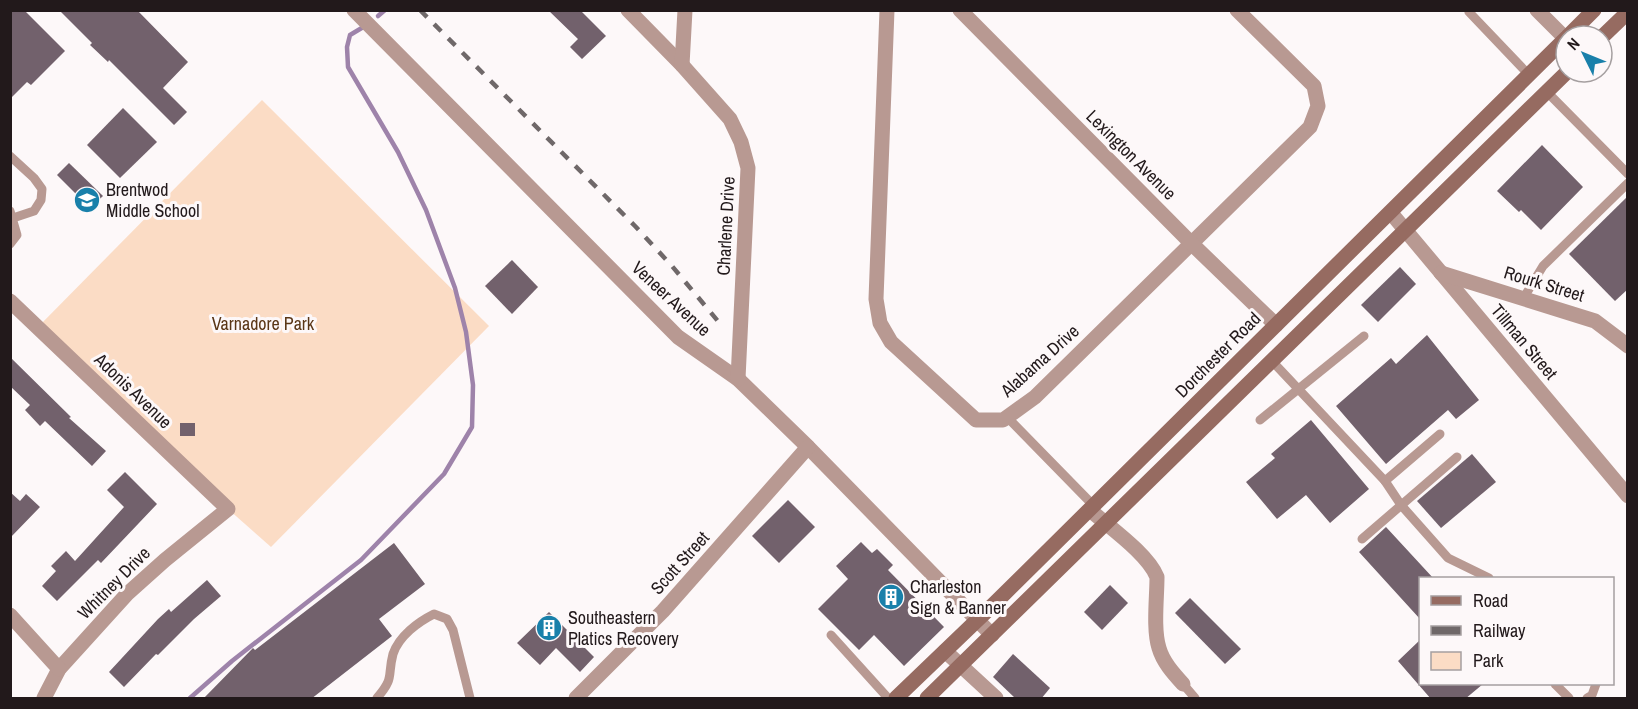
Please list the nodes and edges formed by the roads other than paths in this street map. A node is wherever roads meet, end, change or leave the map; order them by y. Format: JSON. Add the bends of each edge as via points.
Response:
{"nodes":[{"id":1,"x":354,"y":10,"type":"edge"},
{"id":2,"x":628,"y":10,"type":"edge"},
{"id":3,"x":685,"y":10,"type":"edge"},
{"id":4,"x":887,"y":10,"type":"edge"},
{"id":5,"x":960,"y":10,"type":"edge"},
{"id":6,"x":1237,"y":10,"type":"edge"},
{"id":7,"x":1470,"y":10,"type":"edge"},
{"id":8,"x":1594,"y":10,"type":"edge"},
{"id":9,"x":1539,"y":11,"type":"edge"},
{"id":10,"x":1628,"y":12,"type":"edge"},
{"id":11,"x":1580,"y":24,"type":"edge"},
{"id":12,"x":1614,"y":25,"type":"edge"},
{"id":13,"x":1554,"y":26,"type":"edge"},
{"id":14,"x":1554,"y":50,"type":"edge"},
{"id":15,"x":682,"y":65,"type":"junction"},
{"id":16,"x":1529,"y":75,"type":"junction"},
{"id":17,"x":1555,"y":84,"type":"edge"},
{"id":18,"x":1547,"y":92,"type":"junction"},
{"id":19,"x":10,"y":156,"type":"edge"},
{"id":20,"x":1628,"y":174,"type":"edge"},
{"id":21,"x":1628,"y":183,"type":"edge"},
{"id":22,"x":1390,"y":213,"type":"junction"},
{"id":23,"x":12,"y":214,"type":"edge"},
{"id":24,"x":1405,"y":231,"type":"junction"},
{"id":25,"x":1191,"y":243,"type":"junction"},
{"id":26,"x":10,"y":244,"type":"edge"},
{"id":27,"x":1441,"y":273,"type":"junction"},
{"id":28,"x":1523,"y":298,"type":"junction"},
{"id":29,"x":10,"y":301,"type":"edge"},
{"id":30,"x":1276,"y":325,"type":"junction"},
{"id":31,"x":1364,"y":336,"type":"dead end"},
{"id":32,"x":1626,"y":342,"type":"edge"},
{"id":33,"x":1272,"y":361,"type":"junction"},
{"id":34,"x":738,"y":379,"type":"junction"},
{"id":35,"x":1298,"y":389,"type":"junction"},
{"id":36,"x":1007,"y":417,"type":"junction"},
{"id":37,"x":1260,"y":420,"type":"dead end"},
{"id":38,"x":1440,"y":434,"type":"dead end"},
{"id":39,"x":808,"y":447,"type":"junction"},
{"id":40,"x":1456,"y":457,"type":"dead end"},
{"id":41,"x":1385,"y":481,"type":"junction"},
{"id":42,"x":1628,"y":496,"type":"edge"},
{"id":43,"x":1401,"y":505,"type":"junction"},
{"id":44,"x":1092,"y":508,"type":"junction"},
{"id":45,"x":228,"y":509,"type":"joint"},
{"id":46,"x":1105,"y":524,"type":"junction"},
{"id":47,"x":1362,"y":539,"type":"dead end"},
{"id":48,"x":1485,"y":577,"type":"edge"},
{"id":49,"x":10,"y":615,"type":"edge"},
{"id":50,"x":978,"y":620,"type":"junction"},
{"id":51,"x":831,"y":635,"type":"dead end"},
{"id":52,"x":992,"y":635,"type":"junction"},
{"id":53,"x":945,"y":651,"type":"junction"},
{"id":54,"x":960,"y":666,"type":"junction"},
{"id":55,"x":59,"y":669,"type":"junction"},
{"id":56,"x":1183,"y":684,"type":"joint"},
{"id":57,"x":1556,"y":685,"type":"edge"},
{"id":58,"x":1596,"y":685,"type":"edge"},
{"id":59,"x":44,"y":699,"type":"edge"},
{"id":60,"x":377,"y":699,"type":"edge"},
{"id":61,"x":470,"y":699,"type":"edge"},
{"id":62,"x":576,"y":699,"type":"edge"},
{"id":63,"x":888,"y":699,"type":"edge"},
{"id":64,"x":896,"y":699,"type":"edge"},
{"id":65,"x":927,"y":699,"type":"edge"},
{"id":66,"x":996,"y":699,"type":"edge"},
{"id":67,"x":1195,"y":699,"type":"edge"},
{"id":68,"x":1569,"y":699,"type":"edge"},
{"id":69,"x":1587,"y":699,"type":"edge"}],
"edges":[{"from":1,"to":34,"type":"street","name":"Veneer Avenue","via":[[678,337]]},
{"from":2,"to":15,"type":"street","name":"Charlene Drive"},
{"from":3,"to":15,"type":"street"},
{"from":4,"to":36,"type":"street","name":"Alabama Drive","via":[[876,299],[880,322],[891,342],[976,420]]},
{"from":5,"to":25,"type":"street","name":"Lexington Avenue"},
{"from":6,"to":25,"type":"street","name":"Alabama Drive","via":[[1314,86],[1318,106],[1310,127]]},
{"from":7,"to":16,"type":"lane"},
{"from":8,"to":11,"type":"main road","name":"Dorchester Road"},
{"from":9,"to":13,"type":"street"},
{"from":10,"to":12,"type":"main road"},
{"from":14,"to":16,"type":"main road","name":"Dorchester Road"},
{"from":15,"to":34,"type":"street","name":"Charlene Drive","via":[[730,119],[748,168]]},
{"from":16,"to":22,"type":"main road","name":"Dorchester Road"},
{"from":17,"to":18,"type":"main road"},
{"from":18,"to":20,"type":"lane"},
{"from":18,"to":24,"type":"main road"},
{"from":19,"to":23,"type":"lane","via":[[42,189],[34,211]]},
{"from":21,"to":28,"type":"lane","via":[[1543,266]]},
{"from":22,"to":24,"type":"street","name":"Tillman Street"},
{"from":22,"to":30,"type":"main road","name":"Dorchester Road"},
{"from":23,"to":26,"type":"lane","via":[[17,235]]},
{"from":24,"to":27,"type":"street","name":"Tillman Street"},
{"from":24,"to":33,"type":"main road"},
{"from":25,"to":30,"type":"street","name":"Lexington Avenue"},
{"from":25,"to":36,"type":"street","name":"Alabama Drive","via":[[1035,397]]},
{"from":27,"to":28,"type":"street","name":"Rourk Street"},
{"from":27,"to":42,"type":"street","name":"Tillman Street"},
{"from":28,"to":32,"type":"street","name":"Rourk Street","via":[[1595,321]]},
{"from":29,"to":45,"type":"street","name":"Adonis Avenue"},
{"from":30,"to":44,"type":"main road","name":"Dorchester Road"},
{"from":31,"to":35,"type":"lane"},
{"from":33,"to":35,"type":"lane"},
{"from":33,"to":46,"type":"main road"},
{"from":34,"to":39,"type":"street","name":"Veneer Avenue"},
{"from":35,"to":37,"type":"lane"},
{"from":35,"to":41,"type":"lane"},
{"from":36,"to":44,"type":"lane"},
{"from":38,"to":41,"type":"lane"},
{"from":39,"to":50,"type":"street","name":"Veneer Avenue"},
{"from":39,"to":62,"type":"street","name":"Scott Street","via":[[663,611]]},
{"from":40,"to":43,"type":"lane"},
{"from":41,"to":43,"type":"lane"},
{"from":43,"to":47,"type":"lane"},
{"from":43,"to":48,"type":"lane","via":[[1448,558]]},
{"from":44,"to":46,"type":"street"},
{"from":44,"to":50,"type":"main road","name":"Dorchester Road"},
{"from":45,"to":55,"type":"street","name":"Whitney Drive","via":[[127,594]]},
{"from":46,"to":52,"type":"main road"},
{"from":46,"to":56,"type":"street","via":[[1154,569],[1157,640],[1168,666]]},
{"from":49,"to":55,"type":"street"},
{"from":50,"to":52,"type":"street","name":"Veneer Avenue"},
{"from":50,"to":53,"type":"main road","name":"Dorchester Road"},
{"from":51,"to":63,"type":"lane"},
{"from":52,"to":54,"type":"main road"},
{"from":53,"to":54,"type":"street"},
{"from":53,"to":64,"type":"main road","name":"Dorchester Road"},
{"from":54,"to":65,"type":"main road"},
{"from":54,"to":66,"type":"street"},
{"from":55,"to":59,"type":"street","name":"Whitney Drive"},
{"from":56,"to":67,"type":"lane"},
{"from":57,"to":68,"type":"lane"},
{"from":58,"to":69,"type":"lane"},
{"from":60,"to":61,"type":"lane","via":[[391,679],[394,653],[404,637],[418,622],[434,614],[447,619],[453,630]]}]}
